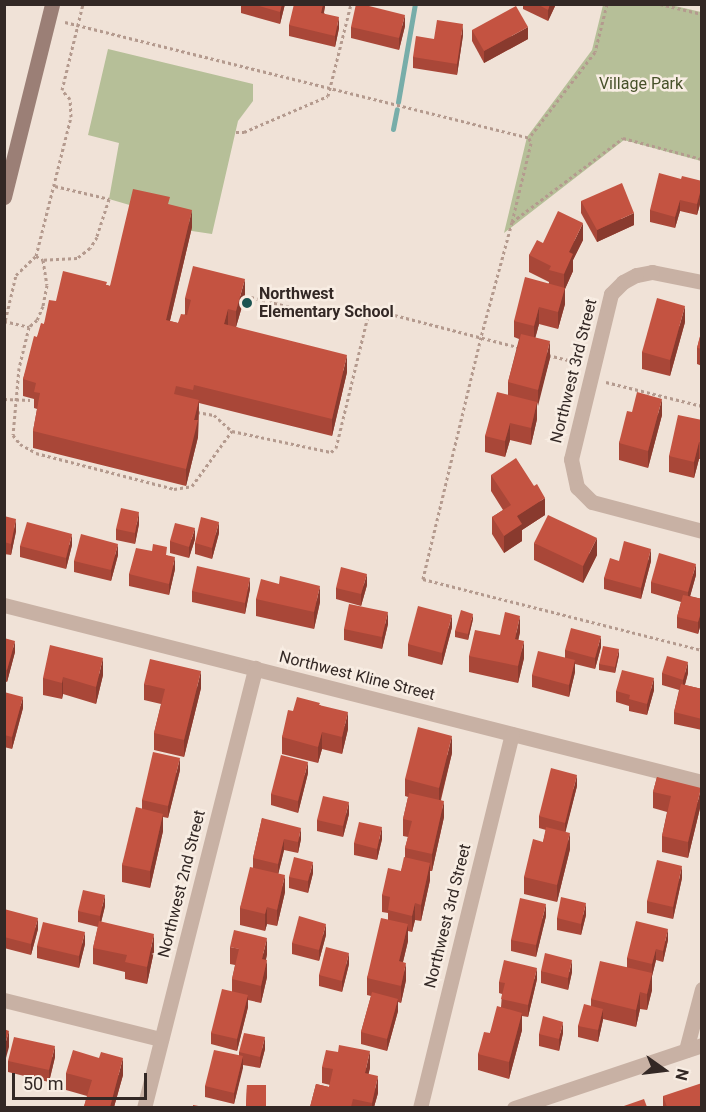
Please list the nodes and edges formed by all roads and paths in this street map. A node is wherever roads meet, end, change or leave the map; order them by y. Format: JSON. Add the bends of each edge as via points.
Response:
{"nodes":[{"id":1,"x":83,"y":4,"type":"edge"},
{"id":2,"x":351,"y":4,"type":"edge"},
{"id":3,"x":607,"y":4,"type":"edge"},
{"id":4,"x":660,"y":4,"type":"edge"},
{"id":5,"x":51,"y":11,"type":"edge"},
{"id":6,"x":702,"y":15,"type":"edge"},
{"id":7,"x":77,"y":25,"type":"junction"},
{"id":8,"x":330,"y":89,"type":"junction"},
{"id":9,"x":236,"y":132,"type":"dead end"},
{"id":10,"x":529,"y":138,"type":"junction"},
{"id":11,"x":702,"y":159,"type":"edge"},
{"id":12,"x":55,"y":186,"type":"junction"},
{"id":13,"x":4,"y":197,"type":"edge"},
{"id":14,"x":512,"y":222,"type":"junction"},
{"id":15,"x":36,"y":256,"type":"junction"},
{"id":16,"x":43,"y":260,"type":"junction"},
{"id":17,"x":702,"y":282,"type":"edge"},
{"id":18,"x":250,"y":297,"type":"dead end"},
{"id":19,"x":43,"y":306,"type":"junction"},
{"id":20,"x":50,"y":306,"type":"edge"},
{"id":21,"x":369,"y":312,"type":"junction"},
{"id":22,"x":5,"y":323,"type":"edge"},
{"id":23,"x":29,"y":327,"type":"junction"},
{"id":24,"x":481,"y":338,"type":"junction"},
{"id":25,"x":525,"y":349,"type":"edge"},
{"id":26,"x":537,"y":352,"type":"edge"},
{"id":27,"x":591,"y":372,"type":"junction"},
{"id":28,"x":4,"y":399,"type":"edge"},
{"id":29,"x":17,"y":399,"type":"junction"},
{"id":30,"x":30,"y":400,"type":"dead end"},
{"id":31,"x":702,"y":406,"type":"edge"},
{"id":32,"x":190,"y":411,"type":"edge"},
{"id":33,"x":232,"y":431,"type":"junction"},
{"id":34,"x":702,"y":531,"type":"edge"},
{"id":35,"x":4,"y":605,"type":"edge"},
{"id":36,"x":702,"y":650,"type":"edge"},
{"id":37,"x":255,"y":668,"type":"junction"},
{"id":38,"x":512,"y":734,"type":"junction"},
{"id":39,"x":702,"y":782,"type":"edge"},
{"id":40,"x":702,"y":988,"type":"edge"},
{"id":41,"x":4,"y":1000,"type":"edge"},
{"id":42,"x":161,"y":1039,"type":"junction"},
{"id":43,"x":702,"y":1045,"type":"edge"},
{"id":44,"x":686,"y":1050,"type":"junction"},
{"id":45,"x":144,"y":1107,"type":"edge"},
{"id":46,"x":420,"y":1107,"type":"edge"},
{"id":47,"x":514,"y":1107,"type":"edge"}],
"edges":[{"from":1,"to":7,"type":"path"},
{"from":2,"to":8,"type":"path"},
{"from":3,"to":10,"type":"path","via":[[595,52]]},
{"from":4,"to":6,"type":"path"},
{"from":5,"to":7,"type":"path"},
{"from":5,"to":13,"type":"main road"},
{"from":7,"to":8,"type":"path"},
{"from":7,"to":12,"type":"path","via":[[62,90],[70,99],[70,117]]},
{"from":8,"to":9,"type":"path","via":[[328,96]]},
{"from":8,"to":10,"type":"path"},
{"from":10,"to":14,"type":"path"},
{"from":11,"to":14,"type":"path","via":[[623,138]]},
{"from":12,"to":15,"type":"path"},
{"from":12,"to":16,"type":"path","via":[[109,199],[90,248],[77,258]]},
{"from":14,"to":24,"type":"path"},
{"from":15,"to":16,"type":"path"},
{"from":15,"to":22,"type":"path","via":[[16,275]]},
{"from":16,"to":19,"type":"path","via":[[47,285]]},
{"from":17,"to":27,"type":"street","name":"Northwest 3rd Street","via":[[652,272],[623,282],[611,294]]},
{"from":18,"to":21,"type":"path","via":[[314,313]]},
{"from":19,"to":20,"type":"path"},
{"from":19,"to":23,"type":"path"},
{"from":21,"to":24,"type":"path","via":[[383,312]]},
{"from":21,"to":33,"type":"path","via":[[336,448],[331,452]]},
{"from":22,"to":23,"type":"path"},
{"from":23,"to":29,"type":"path","via":[[19,368]]},
{"from":24,"to":25,"type":"path"},
{"from":24,"to":36,"type":"path","via":[[423,579]]},
{"from":26,"to":27,"type":"path"},
{"from":27,"to":31,"type":"path"},
{"from":27,"to":34,"type":"street","name":"Northwest 3rd Street","via":[[571,459],[577,487],[584,496],[605,507]]},
{"from":28,"to":29,"type":"path"},
{"from":29,"to":30,"type":"path"},
{"from":29,"to":33,"type":"path","via":[[13,435],[20,444],[36,453],[174,489],[192,486]]},
{"from":32,"to":33,"type":"path","via":[[214,415]]},
{"from":35,"to":37,"type":"street","name":"Northwest Kline Street"},
{"from":37,"to":38,"type":"street","name":"Northwest Kline Street"},
{"from":37,"to":42,"type":"street","name":"Northwest 2nd Street"},
{"from":38,"to":39,"type":"street","name":"Northwest Kline Street"},
{"from":38,"to":46,"type":"street","name":"Northwest 3rd Street"},
{"from":40,"to":44,"type":"street"},
{"from":41,"to":42,"type":"street"},
{"from":42,"to":45,"type":"street","name":"Northwest 2nd Street"},
{"from":43,"to":44,"type":"street"},
{"from":44,"to":47,"type":"street"}]}
